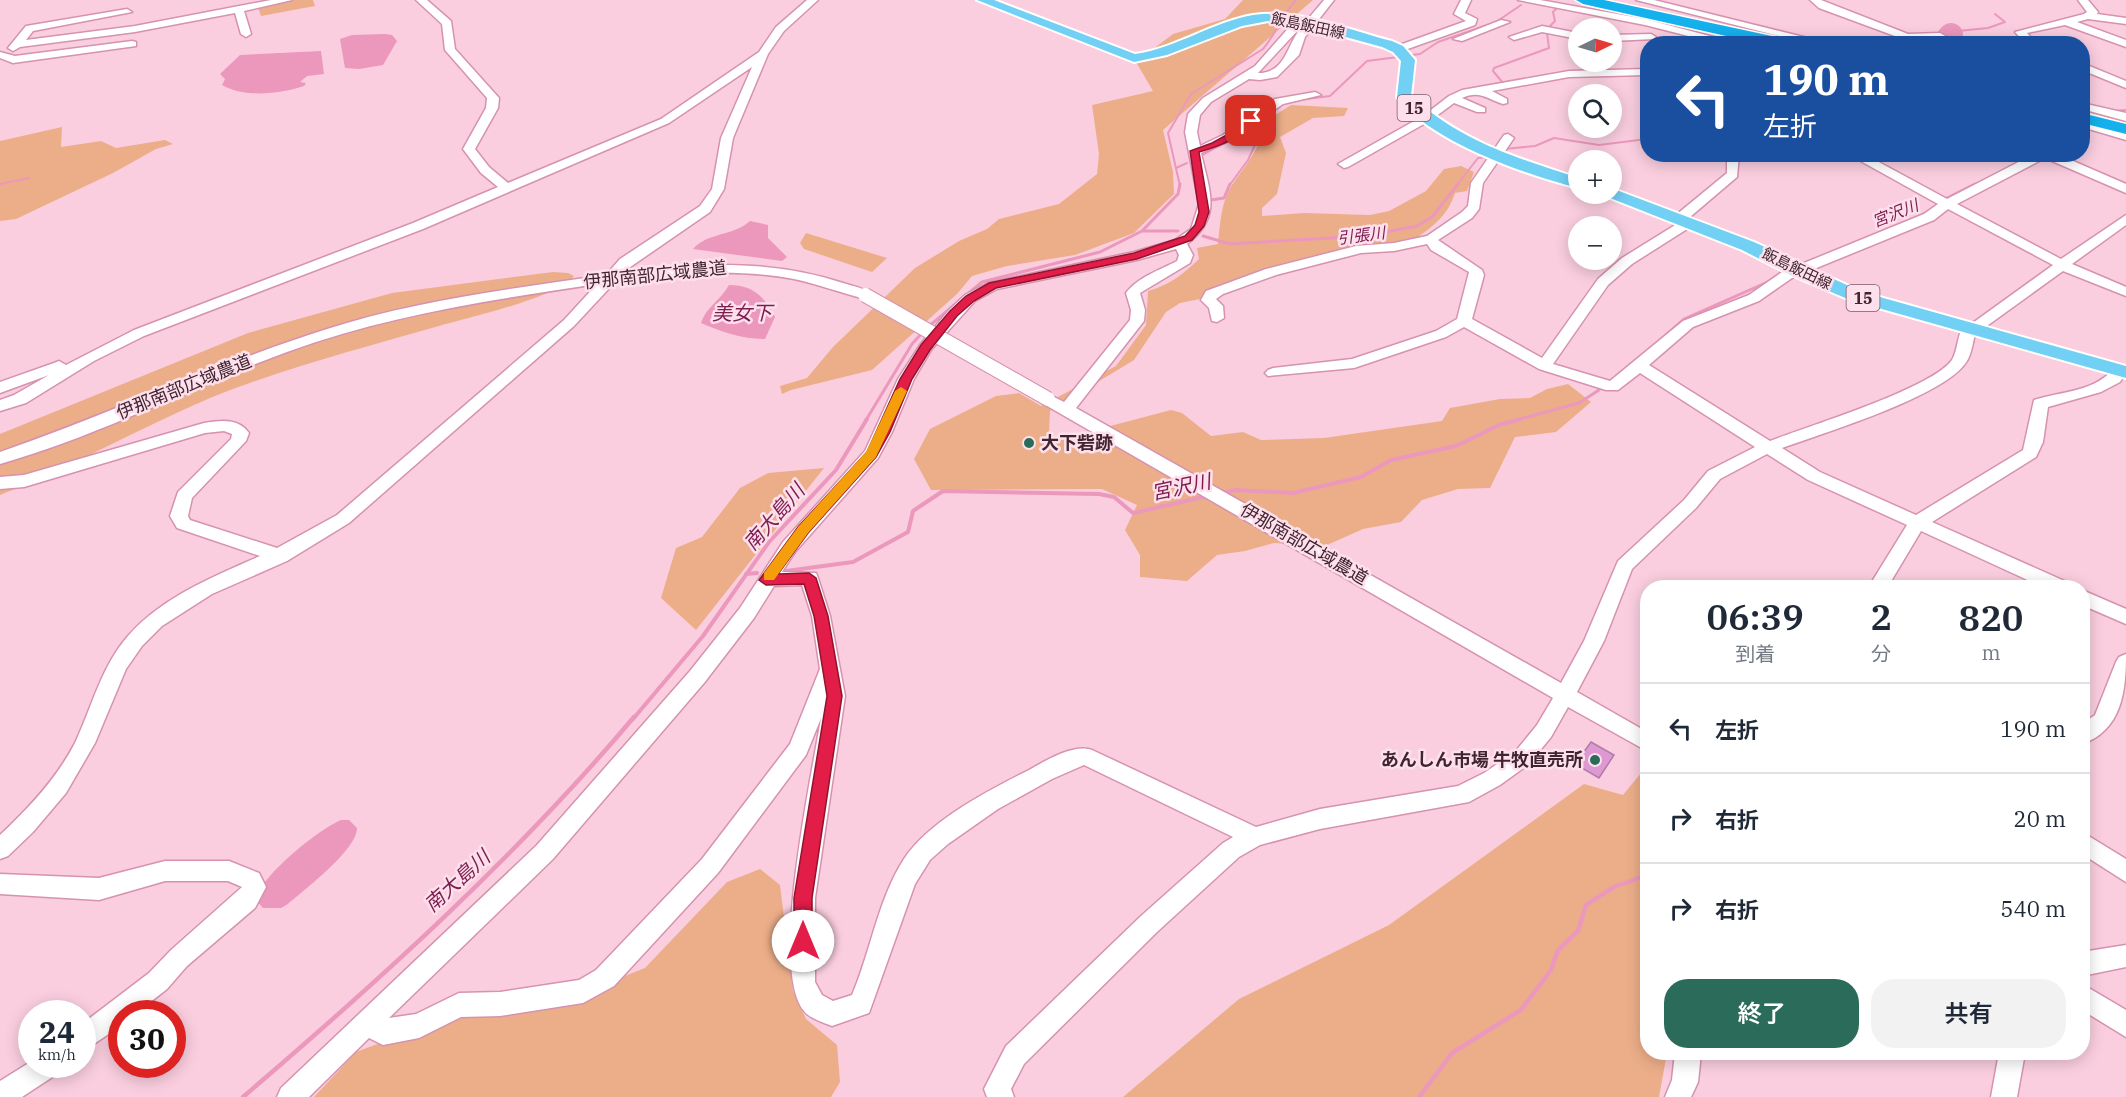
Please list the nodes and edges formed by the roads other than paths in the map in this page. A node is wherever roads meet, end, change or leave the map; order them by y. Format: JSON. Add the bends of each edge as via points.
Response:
{"nodes":[{"id":1,"x":125,"y":0,"type":"edge"},
{"id":2,"x":224,"y":0,"type":"edge"},
{"id":3,"x":287,"y":0,"type":"edge"},
{"id":4,"x":421,"y":0,"type":"edge"},
{"id":5,"x":813,"y":0,"type":"edge"},
{"id":6,"x":982,"y":0,"type":"edge"},
{"id":7,"x":1317,"y":0,"type":"edge"},
{"id":8,"x":1329,"y":0,"type":"edge"},
{"id":9,"x":1466,"y":0,"type":"edge"},
{"id":10,"x":1523,"y":0,"type":"edge"},
{"id":11,"x":1583,"y":0,"type":"edge"},
{"id":12,"x":1644,"y":0,"type":"edge"},
{"id":13,"x":1664,"y":0,"type":"edge"},
{"id":14,"x":1815,"y":0,"type":"edge"},
{"id":15,"x":2083,"y":0,"type":"edge"},
{"id":16,"x":1599,"y":7,"type":"edge"},
{"id":17,"x":1565,"y":8,"type":"junction"},
{"id":18,"x":235,"y":10,"type":"junction"},
{"id":19,"x":128,"y":12,"type":"junction"},
{"id":20,"x":2088,"y":15,"type":"junction"},
{"id":21,"x":1701,"y":16,"type":"junction"},
{"id":22,"x":2064,"y":20,"type":"junction"},
{"id":23,"x":1294,"y":21,"type":"junction"},
{"id":24,"x":1637,"y":21,"type":"junction"},
{"id":25,"x":2126,"y":21,"type":"edge"},
{"id":26,"x":1504,"y":22,"type":"dead end"},
{"id":27,"x":130,"y":29,"type":"junction"},
{"id":28,"x":1447,"y":31,"type":"junction"},
{"id":29,"x":1553,"y":31,"type":"junction"},
{"id":30,"x":246,"y":34,"type":"dead end"},
{"id":31,"x":1568,"y":34,"type":"edge"},
{"id":32,"x":1650,"y":36,"type":"edge"},
{"id":33,"x":1701,"y":36,"type":"edge"},
{"id":34,"x":1749,"y":36,"type":"edge"},
{"id":35,"x":1760,"y":36,"type":"edge"},
{"id":36,"x":1791,"y":36,"type":"edge"},
{"id":37,"x":1904,"y":36,"type":"edge"},
{"id":38,"x":2023,"y":36,"type":"edge"},
{"id":39,"x":1514,"y":37,"type":"dead end"},
{"id":40,"x":1622,"y":39,"type":"edge"},
{"id":41,"x":1640,"y":39,"type":"edge"},
{"id":42,"x":1434,"y":40,"type":"junction"},
{"id":43,"x":1415,"y":42,"type":"junction"},
{"id":44,"x":18,"y":44,"type":"junction"},
{"id":45,"x":132,"y":44,"type":"junction"},
{"id":46,"x":2126,"y":44,"type":"edge"},
{"id":47,"x":1398,"y":49,"type":"junction"},
{"id":48,"x":763,"y":54,"type":"junction"},
{"id":49,"x":136,"y":56,"type":"dead end"},
{"id":50,"x":6,"y":57,"type":"edge"},
{"id":51,"x":2090,"y":69,"type":"edge"},
{"id":52,"x":0,"y":71,"type":"edge"},
{"id":53,"x":1640,"y":72,"type":"edge"},
{"id":54,"x":1246,"y":75,"type":"junction"},
{"id":55,"x":1267,"y":77,"type":"junction"},
{"id":56,"x":2126,"y":85,"type":"edge"},
{"id":57,"x":1482,"y":90,"type":"junction"},
{"id":58,"x":1453,"y":98,"type":"junction"},
{"id":59,"x":1503,"y":101,"type":"dead end"},
{"id":60,"x":2090,"y":108,"type":"edge"},
{"id":61,"x":1481,"y":110,"type":"dead end"},
{"id":62,"x":2090,"y":115,"type":"edge"},
{"id":63,"x":2126,"y":117,"type":"edge"},
{"id":64,"x":1427,"y":118,"type":"junction"},
{"id":65,"x":2090,"y":120,"type":"edge"},
{"id":66,"x":2126,"y":124,"type":"edge"},
{"id":67,"x":2090,"y":125,"type":"edge"},
{"id":68,"x":2126,"y":129,"type":"edge"},
{"id":69,"x":2126,"y":136,"type":"edge"},
{"id":70,"x":1508,"y":138,"type":"dead end"},
{"id":71,"x":1194,"y":151,"type":"junction"},
{"id":72,"x":1494,"y":155,"type":"junction"},
{"id":73,"x":1733,"y":162,"type":"edge"},
{"id":74,"x":1869,"y":162,"type":"edge"},
{"id":75,"x":2027,"y":162,"type":"edge"},
{"id":76,"x":2064,"y":162,"type":"edge"},
{"id":77,"x":1344,"y":164,"type":"dead end"},
{"id":78,"x":1568,"y":180,"type":"edge"},
{"id":79,"x":508,"y":189,"type":"junction"},
{"id":80,"x":2126,"y":189,"type":"edge"},
{"id":81,"x":1622,"y":197,"type":"edge"},
{"id":82,"x":1942,"y":201,"type":"junction"},
{"id":83,"x":2126,"y":219,"type":"edge"},
{"id":84,"x":1686,"y":220,"type":"junction"},
{"id":85,"x":1431,"y":239,"type":"junction"},
{"id":86,"x":1180,"y":243,"type":"junction"},
{"id":87,"x":2064,"y":266,"type":"junction"},
{"id":88,"x":1797,"y":271,"type":"junction"},
{"id":89,"x":609,"y":278,"type":"junction"},
{"id":90,"x":2126,"y":292,"type":"edge"},
{"id":91,"x":1217,"y":318,"type":"dead end"},
{"id":92,"x":1464,"y":321,"type":"junction"},
{"id":93,"x":1969,"y":328,"type":"junction"},
{"id":94,"x":89,"y":358,"type":"junction"},
{"id":95,"x":1544,"y":366,"type":"junction"},
{"id":96,"x":1639,"y":366,"type":"junction"},
{"id":97,"x":2123,"y":371,"type":"edge"},
{"id":98,"x":1273,"y":373,"type":"dead end"},
{"id":99,"x":0,"y":388,"type":"edge"},
{"id":100,"x":0,"y":406,"type":"edge"},
{"id":101,"x":1067,"y":410,"type":"junction"},
{"id":102,"x":1769,"y":447,"type":"junction"},
{"id":103,"x":0,"y":458,"type":"edge"},
{"id":104,"x":0,"y":483,"type":"edge"},
{"id":105,"x":1917,"y":523,"type":"junction"},
{"id":106,"x":281,"y":556,"type":"junction"},
{"id":107,"x":766,"y":580,"type":"junction"},
{"id":108,"x":1882,"y":580,"type":"edge"},
{"id":109,"x":2044,"y":580,"type":"edge"},
{"id":110,"x":2090,"y":601,"type":"edge"},
{"id":111,"x":2126,"y":617,"type":"edge"},
{"id":112,"x":2126,"y":662,"type":"edge"},
{"id":113,"x":829,"y":672,"type":"junction"},
{"id":114,"x":1564,"y":694,"type":"junction"},
{"id":115,"x":2090,"y":729,"type":"edge"},
{"id":116,"x":1640,"y":738,"type":"edge"},
{"id":117,"x":1255,"y":837,"type":"junction"},
{"id":118,"x":2090,"y":847,"type":"edge"},
{"id":119,"x":0,"y":849,"type":"edge"},
{"id":120,"x":2126,"y":872,"type":"edge"},
{"id":121,"x":0,"y":884,"type":"edge"},
{"id":122,"x":2126,"y":956,"type":"edge"},
{"id":123,"x":2090,"y":963,"type":"edge"},
{"id":124,"x":2090,"y":1001,"type":"edge"},
{"id":125,"x":367,"y":1023,"type":"junction"},
{"id":126,"x":2126,"y":1025,"type":"edge"},
{"id":127,"x":96,"y":1029,"type":"edge"},
{"id":128,"x":1687,"y":1060,"type":"edge"},
{"id":129,"x":2012,"y":1060,"type":"edge"},
{"id":130,"x":28,"y":1078,"type":"edge"},
{"id":131,"x":0,"y":1096,"type":"edge"},
{"id":132,"x":290,"y":1097,"type":"edge"},
{"id":133,"x":1001,"y":1097,"type":"edge"},
{"id":134,"x":1678,"y":1097,"type":"edge"},
{"id":135,"x":2004,"y":1097,"type":"edge"}],
"edges":[{"from":1,"to":19,"type":"street"},
{"from":2,"to":18,"type":"street"},
{"from":3,"to":18,"type":"street"},
{"from":4,"to":79,"type":"street","via":[[447,24],[450,50],[493,98],[492,108],[469,148],[485,170]]},
{"from":5,"to":48,"type":"street","via":[[780,29]]},
{"from":6,"to":23,"type":"main road","name":"飯島飯田線","via":[[1134,58],[1244,21]]},
{"from":7,"to":23,"type":"street"},
{"from":8,"to":23,"type":"street"},
{"from":9,"to":28,"type":"street","via":[[1459,14],[1473,21]]},
{"from":10,"to":17,"type":"street"},
{"from":11,"to":34,"type":"highway"},
{"from":12,"to":21,"type":"street"},
{"from":13,"to":21,"type":"street"},
{"from":14,"to":37,"type":"street"},
{"from":15,"to":20,"type":"street","via":[[2093,12]]},
{"from":16,"to":17,"type":"street"},
{"from":16,"to":24,"type":"street"},
{"from":16,"to":35,"type":"highway"},
{"from":17,"to":29,"type":"street","via":[[1564,20]]},
{"from":18,"to":27,"type":"street"},
{"from":18,"to":30,"type":"street"},
{"from":19,"to":27,"type":"street"},
{"from":19,"to":44,"type":"street","via":[[30,28]]},
{"from":20,"to":22,"type":"street"},
{"from":20,"to":25,"type":"street"},
{"from":21,"to":36,"type":"street"},
{"from":22,"to":38,"type":"street","via":[[2019,32]]},
{"from":22,"to":46,"type":"street"},
{"from":23,"to":47,"type":"main road","name":"飯島飯田線"},
{"from":23,"to":54,"type":"street","via":[[1268,59]]},
{"from":23,"to":55,"type":"street","via":[[1300,37],[1295,53]]},
{"from":24,"to":32,"type":"street"},
{"from":24,"to":33,"type":"street"},
{"from":26,"to":42,"type":"street"},
{"from":27,"to":44,"type":"street"},
{"from":27,"to":45,"type":"street"},
{"from":28,"to":42,"type":"street"},
{"from":28,"to":43,"type":"street"},
{"from":29,"to":31,"type":"street"},
{"from":29,"to":39,"type":"street","via":[[1542,29]]},
{"from":40,"to":41,"type":"street"},
{"from":42,"to":43,"type":"street"},
{"from":43,"to":47,"type":"street"},
{"from":44,"to":50,"type":"street"},
{"from":45,"to":49,"type":"street"},
{"from":45,"to":50,"type":"street"},
{"from":47,"to":64,"type":"main road","number":"15","via":[[1409,63],[1404,97]]},
{"from":48,"to":79,"type":"street","via":[[686,109]]},
{"from":48,"to":89,"type":"street","via":[[728,138],[714,198],[698,214],[639,252]]},
{"from":50,"to":52,"type":"street"},
{"from":51,"to":56,"type":"street"},
{"from":53,"to":57,"type":"street","via":[[1569,74]]},
{"from":54,"to":55,"type":"street"},
{"from":54,"to":71,"type":"street","via":[[1197,110],[1191,126]]},
{"from":55,"to":71,"type":"street","via":[[1271,82],[1315,95],[1285,99],[1238,133]]},
{"from":57,"to":58,"type":"street"},
{"from":57,"to":59,"type":"street"},
{"from":58,"to":61,"type":"street"},
{"from":58,"to":64,"type":"street"},
{"from":60,"to":63,"type":"street"},
{"from":62,"to":66,"type":"highway"},
{"from":64,"to":72,"type":"main road","number":"15"},
{"from":64,"to":77,"type":"street"},
{"from":65,"to":68,"type":"highway"},
{"from":67,"to":69,"type":"street"},
{"from":70,"to":72,"type":"street"},
{"from":71,"to":86,"type":"street","via":[[1204,212],[1196,231]]},
{"from":72,"to":78,"type":"main road","number":"15"},
{"from":72,"to":85,"type":"street","via":[[1477,183],[1474,206]]},
{"from":73,"to":84,"type":"street","via":[[1732,174]]},
{"from":74,"to":82,"type":"street"},
{"from":75,"to":82,"type":"street"},
{"from":76,"to":80,"type":"street"},
{"from":79,"to":94,"type":"street","via":[[139,333]]},
{"from":81,"to":84,"type":"main road","name":"飯島飯田線","number":"15"},
{"from":82,"to":87,"type":"street"},
{"from":82,"to":88,"type":"street","via":[[1929,217]]},
{"from":83,"to":87,"type":"street"},
{"from":84,"to":88,"type":"main road","name":"飯島飯田線","number":"15"},
{"from":84,"to":95,"type":"street","via":[[1603,282]]},
{"from":85,"to":91,"type":"street","via":[[1361,249],[1271,272],[1218,291],[1208,300],[1216,306]]},
{"from":85,"to":92,"type":"street","via":[[1436,247],[1475,270],[1477,275]]},
{"from":86,"to":101,"type":"street","via":[[1186,255],[1183,262],[1133,293],[1137,321]]},
{"from":86,"to":107,"type":"street","via":[[1137,256],[1010,281],[970,298],[942,326],[906,379],[872,454],[803,530]]},
{"from":87,"to":90,"type":"street"},
{"from":87,"to":93,"type":"street"},
{"from":88,"to":93,"type":"main road","name":"飯島飯田線","number":"15","via":[[1856,296]]},
{"from":88,"to":96,"type":"street","via":[[1757,295],[1685,326]]},
{"from":89,"to":101,"type":"street","name":"伊那南部広域農道","bridge":true,"via":[[740,267],[788,272],[865,295]]},
{"from":89,"to":103,"type":"street","name":"伊那南部広域農道","via":[[377,318],[258,358]]},
{"from":89,"to":106,"type":"street","via":[[569,323],[376,494],[317,538]]},
{"from":92,"to":95,"type":"street"},
{"from":92,"to":98,"type":"street","via":[[1441,334],[1354,363]]},
{"from":93,"to":97,"type":"main road","name":"飯島飯田線","number":"15"},
{"from":93,"to":102,"type":"street","via":[[1960,360],[1944,377],[1918,391]]},
{"from":94,"to":99,"type":"street"},
{"from":94,"to":100,"type":"street","via":[[21,399]]},
{"from":95,"to":96,"type":"street","via":[[1612,387]]},
{"from":96,"to":102,"type":"street"},
{"from":97,"to":105,"type":"street","via":[[2107,385],[2040,404],[2030,453]]},
{"from":101,"to":114,"type":"street","name":"伊那南部広域農道"},
{"from":102,"to":105,"type":"street","via":[[1814,476]]},
{"from":102,"to":114,"type":"street","via":[[1714,475],[1690,504],[1624,566],[1594,641]]},
{"from":104,"to":106,"type":"street","via":[[24,481],[204,428],[228,426],[241,433],[238,441],[184,496],[179,516],[183,524]]},
{"from":105,"to":108,"type":"street"},
{"from":105,"to":109,"type":"street"},
{"from":106,"to":119,"type":"street","via":[[206,590],[137,639],[115,671],[71,769],[32,820]]},
{"from":107,"to":113,"type":"street","via":[[809,578],[821,616]]},
{"from":107,"to":125,"type":"street","via":[[747,613],[705,668],[544,852]]},
{"from":110,"to":111,"type":"street"},
{"from":112,"to":115,"type":"street","via":[[2103,720]]},
{"from":113,"to":117,"type":"street","via":[[835,696],[803,898],[803,984],[813,1004],[832,1014],[860,1004],[911,866],[932,841],[1065,760],[1085,756]]},
{"from":113,"to":125,"type":"street","via":[[799,749],[710,866],[605,978],[583,991],[500,1004],[459,1005],[419,1026],[383,1032]]},
{"from":114,"to":116,"type":"street","name":"伊那南部広域農道"},
{"from":114,"to":117,"type":"street","via":[[1544,731],[1522,758],[1461,795],[1320,819]]},
{"from":117,"to":133,"type":"street","via":[[1231,850],[1149,924],[1014,1055],[997,1089]]},
{"from":118,"to":120,"type":"street"},
{"from":121,"to":127,"type":"street","via":[[99,889],[165,871],[229,872],[251,880],[255,887],[247,900],[158,981]]},
{"from":122,"to":123,"type":"street"},
{"from":124,"to":126,"type":"street"},
{"from":125,"to":132,"type":"street"},
{"from":128,"to":134,"type":"street","via":[[1685,1082]]},
{"from":129,"to":135,"type":"street"},
{"from":130,"to":131,"type":"street"}]}
